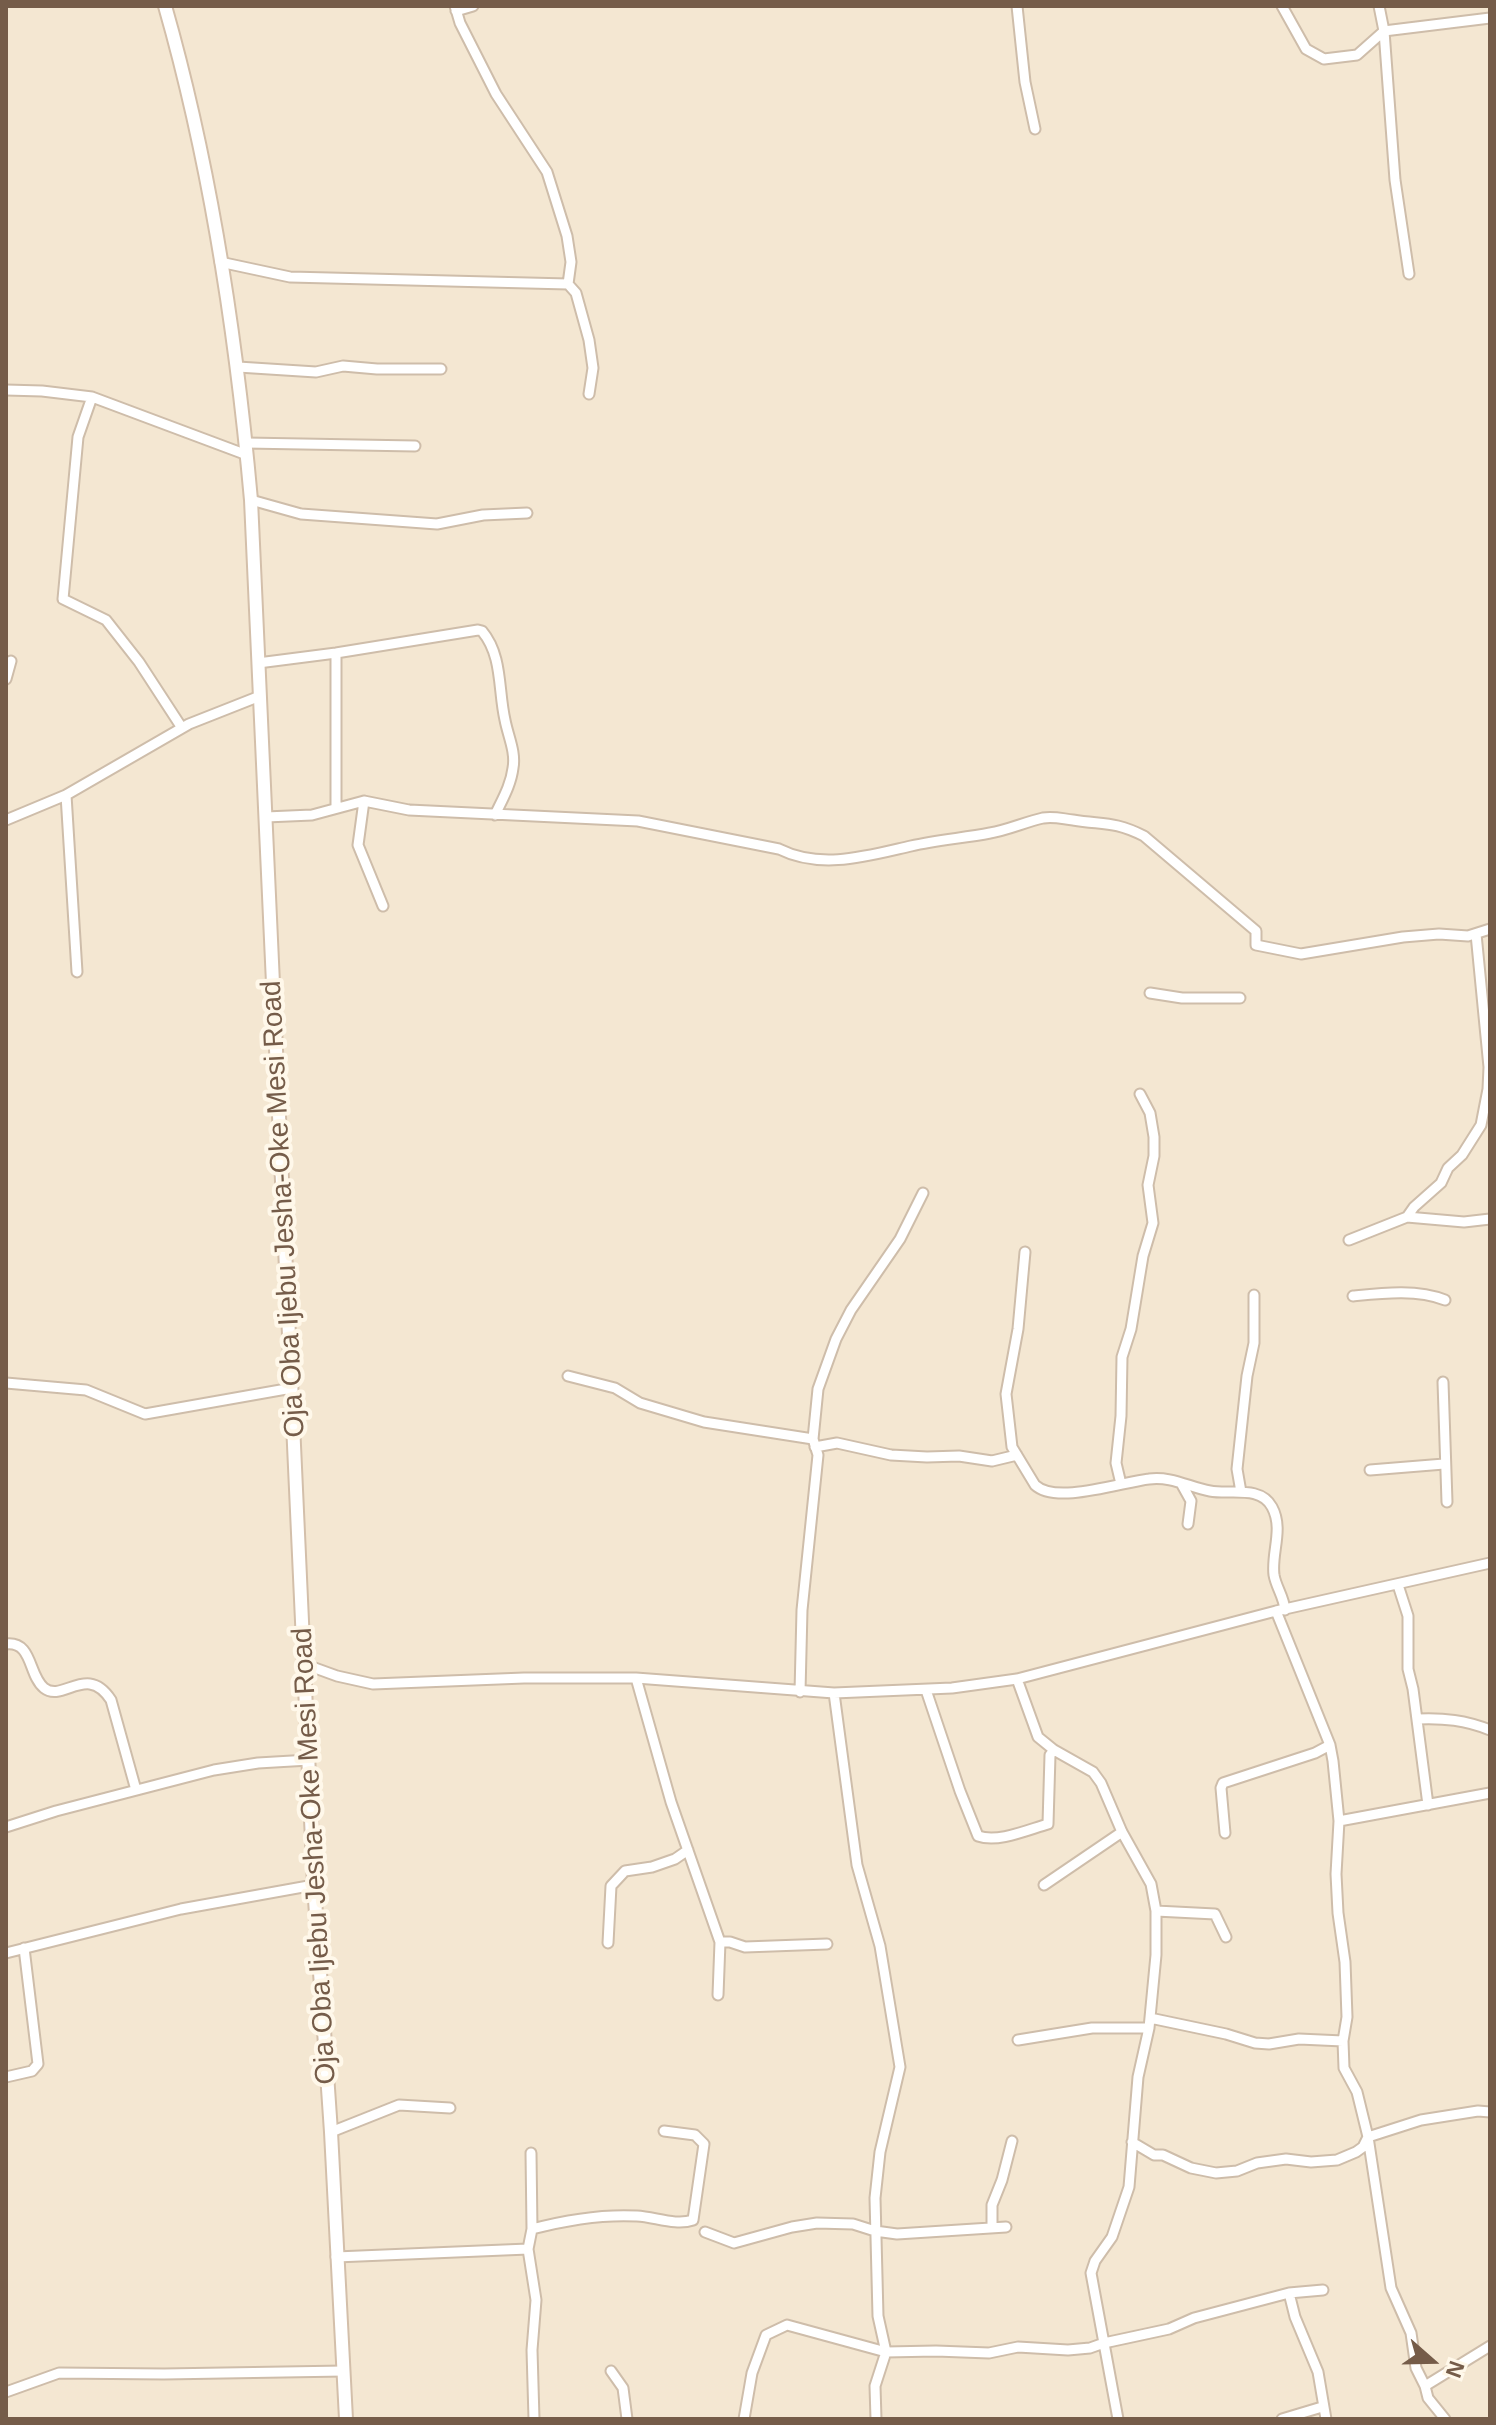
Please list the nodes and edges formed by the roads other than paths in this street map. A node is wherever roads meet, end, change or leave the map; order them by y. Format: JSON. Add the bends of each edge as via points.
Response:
{"nodes":[{"id":1,"x":165,"y":6,"type":"edge"},
{"id":2,"x":473,"y":6,"type":"edge"},
{"id":3,"x":1017,"y":6,"type":"edge"},
{"id":4,"x":1282,"y":6,"type":"edge"},
{"id":5,"x":1379,"y":6,"type":"edge"},
{"id":6,"x":455,"y":8,"type":"edge"},
{"id":7,"x":1490,"y":18,"type":"edge"},
{"id":8,"x":1384,"y":31,"type":"junction"},
{"id":9,"x":1035,"y":129,"type":"dead end"},
{"id":10,"x":220,"y":262,"type":"junction"},
{"id":11,"x":1409,"y":274,"type":"dead end"},
{"id":12,"x":568,"y":284,"type":"junction"},
{"id":13,"x":238,"y":367,"type":"junction"},
{"id":14,"x":441,"y":369,"type":"dead end"},
{"id":15,"x":6,"y":390,"type":"edge"},
{"id":16,"x":589,"y":394,"type":"dead end"},
{"id":17,"x":92,"y":397,"type":"junction"},
{"id":18,"x":415,"y":446,"type":"dead end"},
{"id":19,"x":247,"y":449,"type":"junction"},
{"id":20,"x":251,"y":500,"type":"junction"},
{"id":21,"x":527,"y":513,"type":"dead end"},
{"id":22,"x":336,"y":653,"type":"junction"},
{"id":23,"x":258,"y":663,"type":"junction"},
{"id":24,"x":260,"y":696,"type":"junction"},
{"id":25,"x":182,"y":728,"type":"junction"},
{"id":26,"x":66,"y":795,"type":"junction"},
{"id":27,"x":364,"y":801,"type":"junction"},
{"id":28,"x":336,"y":808,"type":"junction"},
{"id":29,"x":495,"y":815,"type":"junction"},
{"id":30,"x":266,"y":817,"type":"junction"},
{"id":31,"x":6,"y":820,"type":"edge"},
{"id":32,"x":383,"y":906,"type":"dead end"},
{"id":33,"x":1490,"y":929,"type":"edge"},
{"id":34,"x":1476,"y":934,"type":"junction"},
{"id":35,"x":77,"y":972,"type":"dead end"},
{"id":36,"x":1150,"y":993,"type":"dead end"},
{"id":37,"x":1240,"y":998,"type":"dead end"},
{"id":38,"x":1489,"y":1047,"type":"edge"},
{"id":39,"x":1140,"y":1094,"type":"dead end"},
{"id":40,"x":923,"y":1193,"type":"dead end"},
{"id":41,"x":1407,"y":1217,"type":"junction"},
{"id":42,"x":1490,"y":1219,"type":"edge"},
{"id":43,"x":1349,"y":1240,"type":"dead end"},
{"id":44,"x":1025,"y":1252,"type":"dead end"},
{"id":45,"x":1254,"y":1295,"type":"dead end"},
{"id":46,"x":1353,"y":1296,"type":"dead end"},
{"id":47,"x":1445,"y":1300,"type":"dead end"},
{"id":48,"x":568,"y":1376,"type":"dead end"},
{"id":49,"x":1443,"y":1382,"type":"dead end"},
{"id":50,"x":6,"y":1383,"type":"edge"},
{"id":51,"x":292,"y":1388,"type":"junction"},
{"id":52,"x":814,"y":1443,"type":"junction"},
{"id":53,"x":1017,"y":1455,"type":"junction"},
{"id":54,"x":1444,"y":1464,"type":"junction"},
{"id":55,"x":1370,"y":1470,"type":"dead end"},
{"id":56,"x":1181,"y":1482,"type":"junction"},
{"id":57,"x":1121,"y":1484,"type":"junction"},
{"id":58,"x":1211,"y":1492,"type":"junction"},
{"id":59,"x":1241,"y":1492,"type":"junction"},
{"id":60,"x":1191,"y":1501,"type":"junction"},
{"id":61,"x":1447,"y":1502,"type":"dead end"},
{"id":62,"x":1188,"y":1524,"type":"dead end"},
{"id":63,"x":1490,"y":1563,"type":"edge"},
{"id":64,"x":1398,"y":1585,"type":"junction"},
{"id":65,"x":1280,"y":1610,"type":"junction"},
{"id":66,"x":6,"y":1644,"type":"edge"},
{"id":67,"x":304,"y":1664,"type":"junction"},
{"id":68,"x":636,"y":1678,"type":"junction"},
{"id":69,"x":1017,"y":1679,"type":"junction"},
{"id":70,"x":926,"y":1690,"type":"junction"},
{"id":71,"x":800,"y":1692,"type":"junction"},
{"id":72,"x":834,"y":1693,"type":"junction"},
{"id":73,"x":1418,"y":1719,"type":"junction"},
{"id":74,"x":1490,"y":1730,"type":"edge"},
{"id":75,"x":1330,"y":1745,"type":"junction"},
{"id":76,"x":1054,"y":1750,"type":"junction"},
{"id":77,"x":309,"y":1760,"type":"junction"},
{"id":78,"x":136,"y":1790,"type":"junction"},
{"id":79,"x":1490,"y":1793,"type":"edge"},
{"id":80,"x":1428,"y":1805,"type":"junction"},
{"id":81,"x":1337,"y":1821,"type":"junction"},
{"id":82,"x":6,"y":1827,"type":"edge"},
{"id":83,"x":1122,"y":1832,"type":"junction"},
{"id":84,"x":1225,"y":1833,"type":"dead end"},
{"id":85,"x":688,"y":1850,"type":"junction"},
{"id":86,"x":314,"y":1885,"type":"junction"},
{"id":87,"x":1044,"y":1885,"type":"dead end"},
{"id":88,"x":1156,"y":1911,"type":"junction"},
{"id":89,"x":1226,"y":1937,"type":"dead end"},
{"id":90,"x":720,"y":1942,"type":"junction"},
{"id":91,"x":608,"y":1943,"type":"dead end"},
{"id":92,"x":827,"y":1944,"type":"dead end"},
{"id":93,"x":24,"y":1948,"type":"junction"},
{"id":94,"x":6,"y":1953,"type":"edge"},
{"id":95,"x":1339,"y":1955,"type":"dead end"},
{"id":96,"x":718,"y":1995,"type":"dead end"},
{"id":97,"x":1150,"y":2023,"type":"junction"},
{"id":98,"x":1018,"y":2040,"type":"dead end"},
{"id":99,"x":1343,"y":2041,"type":"junction"},
{"id":100,"x":6,"y":2077,"type":"edge"},
{"id":101,"x":450,"y":2108,"type":"dead end"},
{"id":102,"x":1490,"y":2112,"type":"edge"},
{"id":103,"x":664,"y":2131,"type":"dead end"},
{"id":104,"x":331,"y":2132,"type":"junction"},
{"id":105,"x":1368,"y":2137,"type":"junction"},
{"id":106,"x":1012,"y":2141,"type":"dead end"},
{"id":107,"x":1132,"y":2142,"type":"junction"},
{"id":108,"x":531,"y":2153,"type":"dead end"},
{"id":109,"x":1006,"y":2227,"type":"dead end"},
{"id":110,"x":992,"y":2228,"type":"junction"},
{"id":111,"x":532,"y":2229,"type":"junction"},
{"id":112,"x":875,"y":2231,"type":"junction"},
{"id":113,"x":705,"y":2232,"type":"dead end"},
{"id":114,"x":528,"y":2249,"type":"junction"},
{"id":115,"x":336,"y":2257,"type":"junction"},
{"id":116,"x":1323,"y":2290,"type":"dead end"},
{"id":117,"x":1289,"y":2293,"type":"junction"},
{"id":118,"x":1104,"y":2343,"type":"junction"},
{"id":119,"x":1490,"y":2346,"type":"edge"},
{"id":120,"x":886,"y":2352,"type":"junction"},
{"id":121,"x":344,"y":2371,"type":"junction"},
{"id":122,"x":611,"y":2371,"type":"dead end"},
{"id":123,"x":1425,"y":2386,"type":"junction"},
{"id":124,"x":6,"y":2392,"type":"edge"},
{"id":125,"x":1322,"y":2407,"type":"junction"},
{"id":126,"x":346,"y":2419,"type":"edge"},
{"id":127,"x":534,"y":2419,"type":"edge"},
{"id":128,"x":627,"y":2419,"type":"edge"},
{"id":129,"x":744,"y":2419,"type":"edge"},
{"id":130,"x":876,"y":2419,"type":"edge"},
{"id":131,"x":1118,"y":2419,"type":"edge"},
{"id":132,"x":1282,"y":2419,"type":"edge"},
{"id":133,"x":1326,"y":2419,"type":"edge"},
{"id":134,"x":1445,"y":2419,"type":"edge"}],
"edges":[{"from":1,"to":10,"type":"main road","name":"Oja Oba Ijebu Jesha-Oke Mesi Road","via":[[208,177]]},
{"from":2,"to":6,"type":"street"},
{"from":3,"to":9,"type":"street"},
{"from":4,"to":8,"type":"street","via":[[1306,49],[1324,59],[1357,55]]},
{"from":5,"to":8,"type":"street"},
{"from":6,"to":12,"type":"street","via":[[496,94],[547,172],[567,236]]},
{"from":7,"to":8,"type":"street"},
{"from":8,"to":11,"type":"street","via":[[1395,180]]},
{"from":10,"to":12,"type":"street","via":[[290,277]]},
{"from":10,"to":13,"type":"main road","name":"Oja Oba Ijebu Jesha-Oke Mesi Road"},
{"from":12,"to":16,"type":"street","via":[[576,293],[589,340]]},
{"from":13,"to":14,"type":"street","via":[[316,372],[343,366]]},
{"from":13,"to":19,"type":"main road","name":"Oja Oba Ijebu Jesha-Oke Mesi Road"},
{"from":15,"to":17,"type":"street"},
{"from":17,"to":19,"type":"street"},
{"from":17,"to":25,"type":"street","via":[[78,437],[63,599],[106,620]]},
{"from":18,"to":19,"type":"street"},
{"from":19,"to":20,"type":"main road","name":"Oja Oba Ijebu Jesha-Oke Mesi Road"},
{"from":20,"to":21,"type":"street","via":[[301,514],[437,524]]},
{"from":20,"to":23,"type":"main road","name":"Oja Oba Ijebu Jesha-Oke Mesi Road"},
{"from":22,"to":23,"type":"street"},
{"from":22,"to":28,"type":"street"},
{"from":22,"to":29,"type":"street","via":[[478,630],[485,634],[499,667],[514,765]]},
{"from":23,"to":24,"type":"main road","name":"Oja Oba Ijebu Jesha-Oke Mesi Road"},
{"from":24,"to":25,"type":"street"},
{"from":24,"to":30,"type":"main road","name":"Oja Oba Ijebu Jesha-Oke Mesi Road"},
{"from":25,"to":26,"type":"street"},
{"from":26,"to":31,"type":"street"},
{"from":26,"to":35,"type":"street"},
{"from":27,"to":28,"type":"street"},
{"from":27,"to":29,"type":"street","via":[[409,810]]},
{"from":27,"to":32,"type":"street","via":[[358,845]]},
{"from":28,"to":30,"type":"street"},
{"from":29,"to":34,"type":"street","via":[[638,821],[815,860],[849,859],[1045,818],[1110,822],[1144,836],[1234,910],[1256,931],[1256,945],[1301,954],[1403,937]]},
{"from":30,"to":51,"type":"main road","name":"Oja Oba Ijebu Jesha-Oke Mesi Road"},
{"from":33,"to":34,"type":"street"},
{"from":34,"to":38,"type":"street"},
{"from":36,"to":37,"type":"street"},
{"from":38,"to":41,"type":"street","via":[[1481,1125],[1441,1183]]},
{"from":39,"to":57,"type":"street","via":[[1154,1137],[1148,1185],[1153,1223],[1122,1357],[1116,1463]]},
{"from":40,"to":52,"type":"street","via":[[836,1339],[818,1389]]},
{"from":41,"to":42,"type":"street"},
{"from":41,"to":43,"type":"street"},
{"from":44,"to":53,"type":"street","via":[[1006,1394]]},
{"from":45,"to":59,"type":"street","via":[[1254,1343],[1237,1469]]},
{"from":46,"to":47,"type":"street","via":[[1402,1293]]},
{"from":48,"to":52,"type":"street","via":[[704,1422]]},
{"from":49,"to":54,"type":"street"},
{"from":50,"to":51,"type":"street","via":[[86,1390],[145,1414]]},
{"from":51,"to":67,"type":"main road","name":"Oja Oba Ijebu Jesha-Oke Mesi Road"},
{"from":52,"to":53,"type":"street","via":[[891,1455],[992,1461]]},
{"from":52,"to":71,"type":"street","via":[[818,1455],[802,1610]]},
{"from":53,"to":57,"type":"street","via":[[1039,1489]]},
{"from":54,"to":55,"type":"street"},
{"from":54,"to":61,"type":"street"},
{"from":56,"to":57,"type":"street","via":[[1169,1478]]},
{"from":56,"to":58,"type":"street"},
{"from":56,"to":60,"type":"street"},
{"from":58,"to":59,"type":"street"},
{"from":58,"to":60,"type":"street"},
{"from":59,"to":65,"type":"street","via":[[1268,1501],[1275,1513],[1274,1577],[1284,1602]]},
{"from":60,"to":62,"type":"street"},
{"from":63,"to":64,"type":"street"},
{"from":64,"to":65,"type":"street"},
{"from":64,"to":73,"type":"street","via":[[1408,1616],[1408,1669]]},
{"from":65,"to":69,"type":"street"},
{"from":65,"to":75,"type":"street"},
{"from":66,"to":78,"type":"street","via":[[24,1650],[48,1690],[90,1684],[106,1691]]},
{"from":67,"to":68,"type":"street","via":[[373,1684]]},
{"from":67,"to":77,"type":"main road","name":"Oja Oba Ijebu Jesha-Oke Mesi Road"},
{"from":68,"to":71,"type":"street"},
{"from":68,"to":85,"type":"street"},
{"from":69,"to":70,"type":"street"},
{"from":69,"to":76,"type":"street","via":[[1038,1737]]},
{"from":70,"to":72,"type":"street"},
{"from":70,"to":76,"type":"street","via":[[978,1836],[996,1838],[1048,1824]]},
{"from":71,"to":72,"type":"street"},
{"from":72,"to":112,"type":"street","via":[[857,1865],[880,1946],[900,2067],[880,2152]]},
{"from":73,"to":74,"type":"street","via":[[1455,1719]]},
{"from":73,"to":80,"type":"street"},
{"from":75,"to":81,"type":"street"},
{"from":75,"to":84,"type":"street","via":[[1223,1783]]},
{"from":76,"to":83,"type":"street","via":[[1093,1772]]},
{"from":77,"to":78,"type":"street","via":[[214,1770]]},
{"from":77,"to":86,"type":"main road","name":"Oja Oba Ijebu Jesha-Oke Mesi Road"},
{"from":78,"to":82,"type":"street"},
{"from":79,"to":80,"type":"street"},
{"from":80,"to":81,"type":"street"},
{"from":81,"to":95,"type":"street","via":[[1330,1885]]},
{"from":81,"to":99,"type":"street","via":[[1347,2017]]},
{"from":83,"to":87,"type":"street"},
{"from":83,"to":88,"type":"street","via":[[1151,1884]]},
{"from":85,"to":90,"type":"street"},
{"from":85,"to":91,"type":"street","via":[[652,1867],[625,1871],[611,1886]]},
{"from":86,"to":93,"type":"street","via":[[181,1909]]},
{"from":86,"to":104,"type":"main road","name":"Oja Oba Ijebu Jesha-Oke Mesi Road"},
{"from":88,"to":89,"type":"street","via":[[1215,1914]]},
{"from":88,"to":97,"type":"street"},
{"from":90,"to":92,"type":"street","via":[[745,1947]]},
{"from":90,"to":96,"type":"street"},
{"from":93,"to":94,"type":"street"},
{"from":93,"to":100,"type":"street","via":[[38,2064],[32,2071]]},
{"from":97,"to":98,"type":"street"},
{"from":97,"to":99,"type":"street","via":[[1255,2043]]},
{"from":97,"to":107,"type":"street"},
{"from":99,"to":105,"type":"street","via":[[1344,2068],[1357,2092]]},
{"from":101,"to":104,"type":"street","via":[[399,2105]]},
{"from":102,"to":105,"type":"street","via":[[1421,2120]]},
{"from":103,"to":111,"type":"street","via":[[695,2135],[704,2144],[693,2220],[597,2216]]},
{"from":104,"to":115,"type":"main road","name":"Oja Oba Ijebu Jesha-Oke Mesi Road"},
{"from":105,"to":107,"type":"street","via":[[1363,2147],[1337,2160],[1286,2159],[1225,2173],[1191,2168]]},
{"from":105,"to":123,"type":"street","via":[[1391,2288],[1411,2333],[1416,2368]]},
{"from":106,"to":110,"type":"street","via":[[992,2205]]},
{"from":107,"to":118,"type":"street","via":[[1129,2187],[1112,2237],[1091,2273]]},
{"from":108,"to":111,"type":"street"},
{"from":109,"to":110,"type":"street"},
{"from":110,"to":112,"type":"street"},
{"from":111,"to":114,"type":"street"},
{"from":112,"to":113,"type":"street","via":[[817,2223],[734,2243]]},
{"from":112,"to":120,"type":"street","via":[[878,2316]]},
{"from":114,"to":115,"type":"street"},
{"from":114,"to":127,"type":"street","via":[[536,2300]]},
{"from":115,"to":121,"type":"main road","name":"Oja Oba Ijebu Jesha-Oke Mesi Road"},
{"from":116,"to":117,"type":"street"},
{"from":117,"to":118,"type":"street"},
{"from":117,"to":125,"type":"street","via":[[1318,2372]]},
{"from":118,"to":120,"type":"street","via":[[1068,2350]]},
{"from":118,"to":131,"type":"street"},
{"from":119,"to":123,"type":"street"},
{"from":120,"to":129,"type":"street","via":[[787,2325],[766,2335]]},
{"from":120,"to":130,"type":"street","via":[[875,2386]]},
{"from":121,"to":124,"type":"street","via":[[59,2373]]},
{"from":121,"to":126,"type":"main road","name":"Oja Oba Ijebu Jesha-Oke Mesi Road"},
{"from":122,"to":128,"type":"street","via":[[623,2388]]},
{"from":123,"to":134,"type":"street"},
{"from":125,"to":132,"type":"street"},
{"from":125,"to":133,"type":"street"}]}
